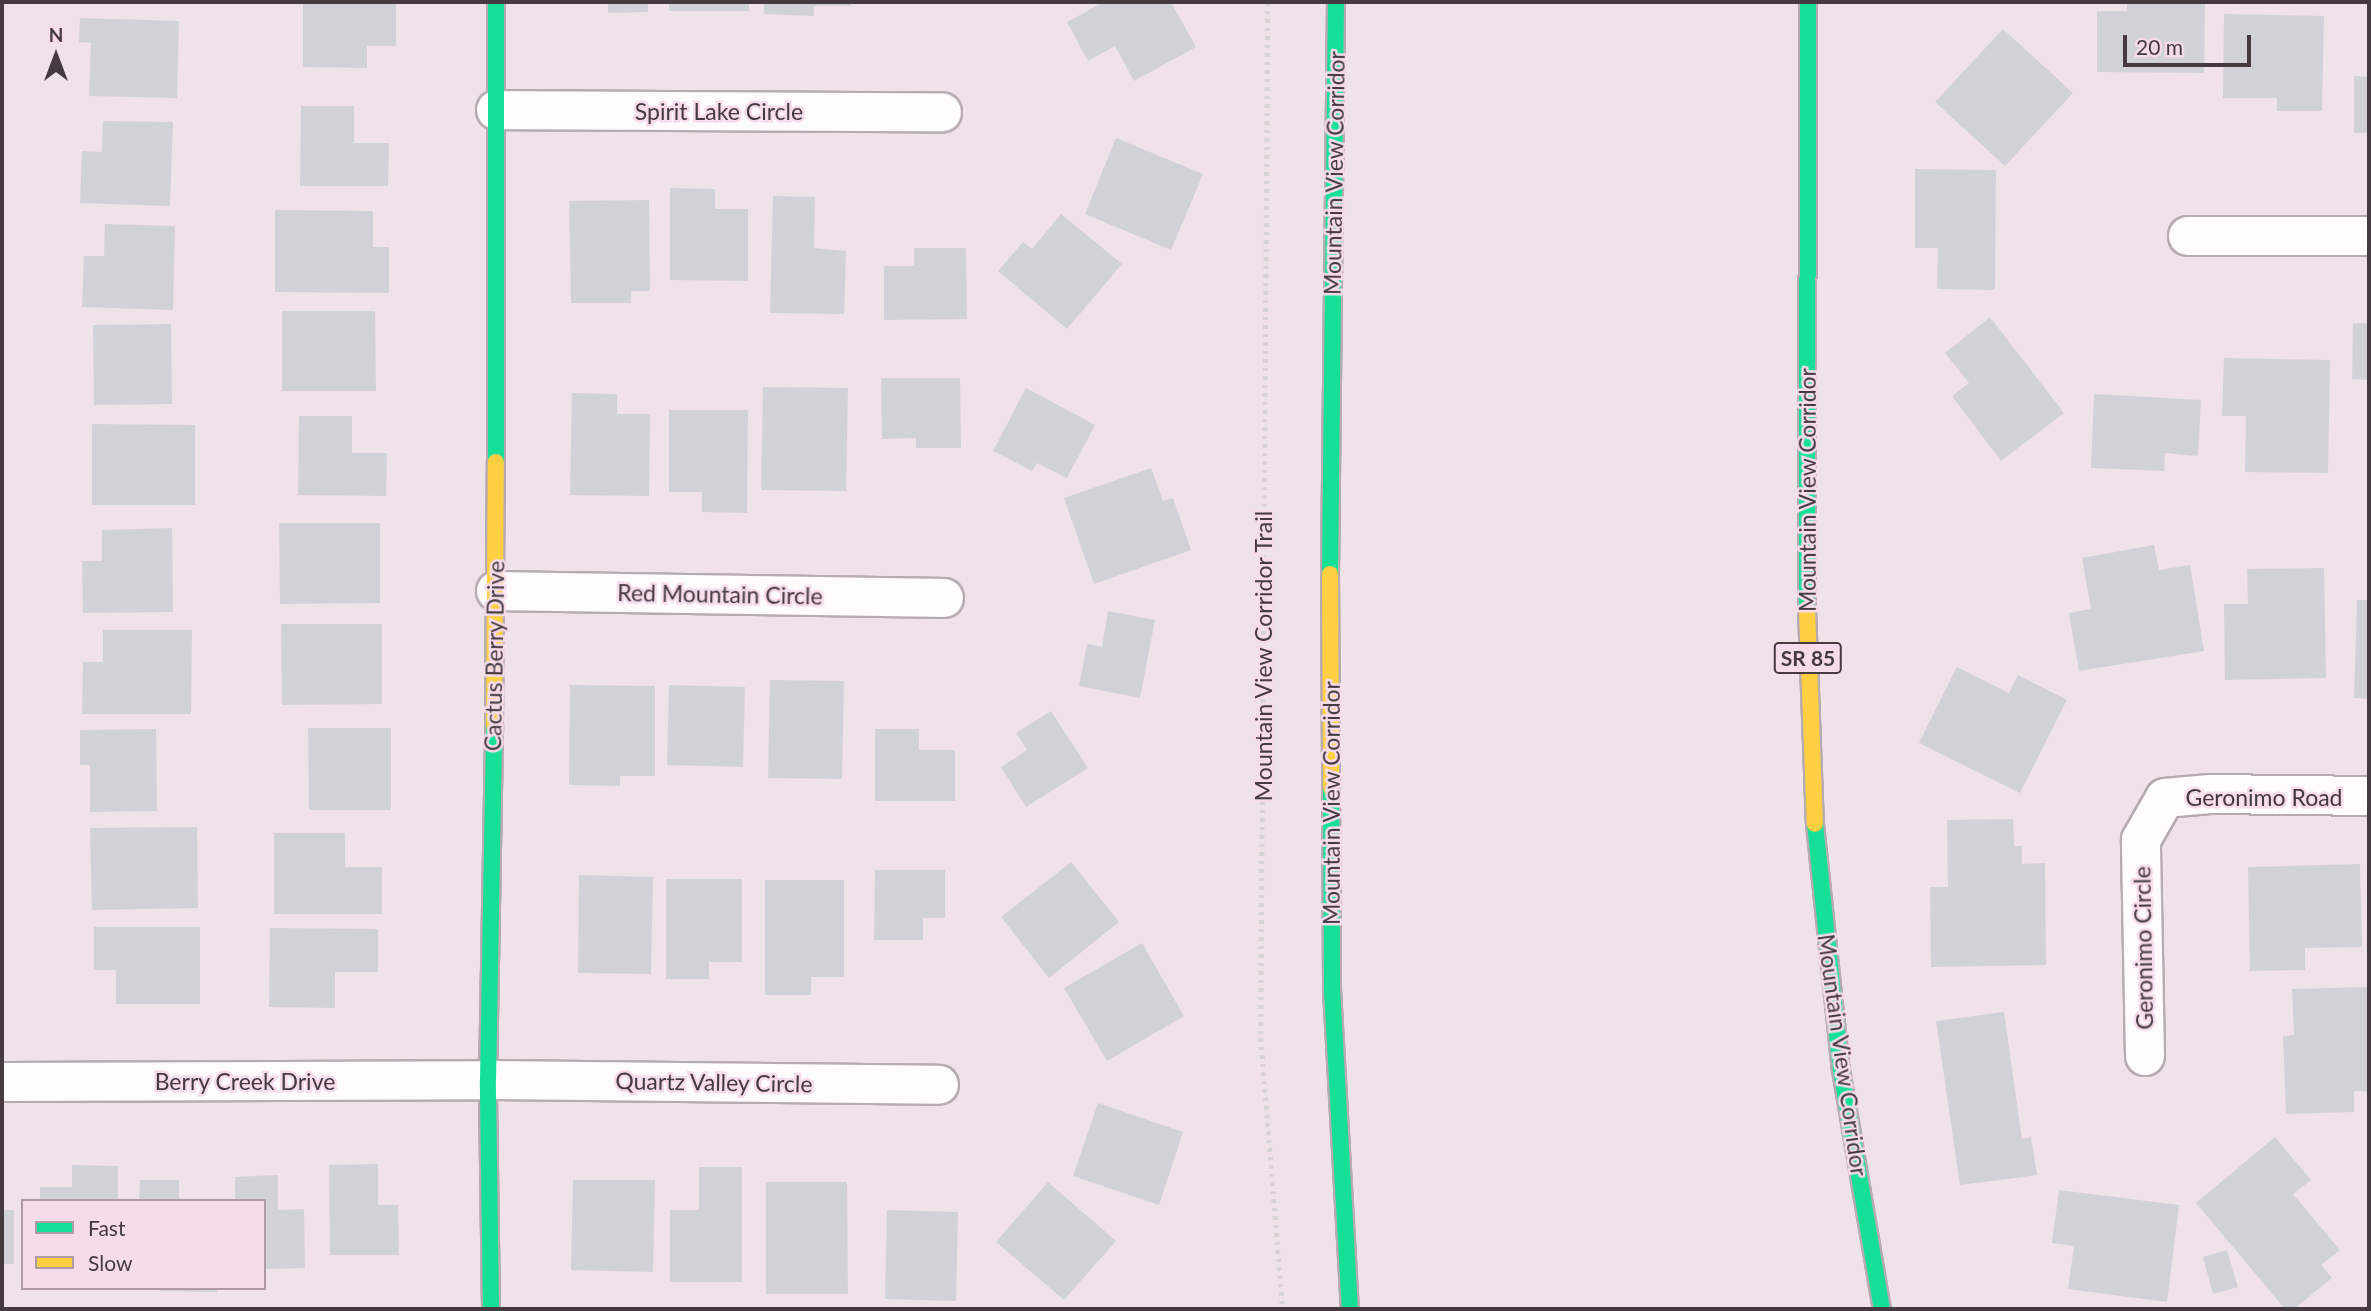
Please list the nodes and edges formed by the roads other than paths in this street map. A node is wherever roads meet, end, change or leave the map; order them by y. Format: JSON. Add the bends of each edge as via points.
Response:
{"nodes":[{"id":1,"x":496,"y":2,"type":"edge"},
{"id":2,"x":1336,"y":2,"type":"edge"},
{"id":3,"x":1808,"y":2,"type":"edge"},
{"id":4,"x":496,"y":110,"type":"junction"},
{"id":5,"x":942,"y":112,"type":"dead end"},
{"id":6,"x":2188,"y":236,"type":"dead end"},
{"id":7,"x":2369,"y":236,"type":"edge"},
{"id":8,"x":496,"y":591,"type":"junction"},
{"id":9,"x":944,"y":598,"type":"dead end"},
{"id":10,"x":2369,"y":796,"type":"edge"},
{"id":11,"x":2141,"y":840,"type":"joint"},
{"id":12,"x":2145,"y":1056,"type":"dead end"},
{"id":13,"x":488,"y":1080,"type":"junction"},
{"id":14,"x":2,"y":1082,"type":"edge"},
{"id":15,"x":939,"y":1085,"type":"dead end"},
{"id":16,"x":491,"y":1309,"type":"edge"},
{"id":17,"x":1350,"y":1309,"type":"edge"},
{"id":18,"x":1882,"y":1309,"type":"edge"}],
"edges":[{"from":1,"to":4,"type":"main road","name":"Cactus Berry Drive"},
{"from":2,"to":17,"type":"main road","name":"Mountain View Corridor","via":[[1330,585],[1332,976]]},
{"from":3,"to":18,"type":"main road","name":"Mountain View Corridor","number":"SR 85","via":[[1807,631],[1814,810],[1841,1070]]},
{"from":4,"to":5,"type":"street","name":"Spirit Lake Circle"},
{"from":4,"to":8,"type":"main road","name":"Cactus Berry Drive"},
{"from":6,"to":7,"type":"street"},
{"from":8,"to":9,"type":"street","name":"Red Mountain Circle"},
{"from":8,"to":13,"type":"main road","name":"Cactus Berry Drive"},
{"from":10,"to":11,"type":"street","name":"Geronimo Road","via":[[2210,794],[2165,798]]},
{"from":11,"to":12,"type":"street","name":"Geronimo Circle"},
{"from":13,"to":14,"type":"street","name":"Berry Creek Drive"},
{"from":13,"to":15,"type":"street","name":"Quartz Valley Circle"},
{"from":13,"to":16,"type":"main road","name":"Cactus Berry Drive"}]}
